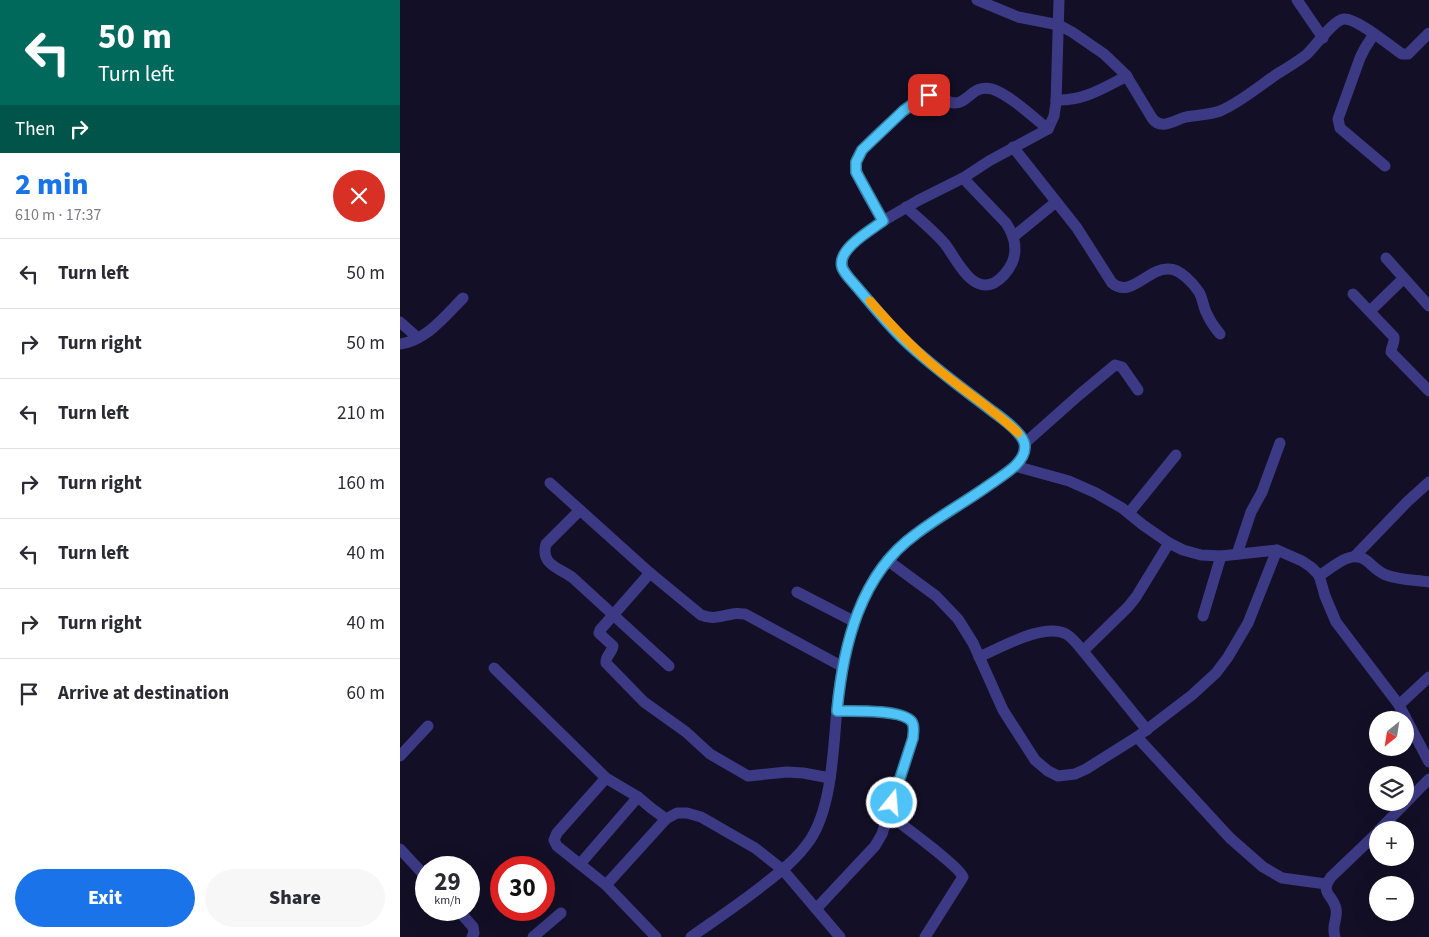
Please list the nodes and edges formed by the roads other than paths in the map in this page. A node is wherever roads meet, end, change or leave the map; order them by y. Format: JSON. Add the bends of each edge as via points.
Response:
{"nodes":[{"id":1,"x":977,"y":0,"type":"edge"},
{"id":2,"x":1059,"y":0,"type":"edge"},
{"id":3,"x":1297,"y":0,"type":"edge"},
{"id":4,"x":1059,"y":25,"type":"junction"},
{"id":5,"x":1429,"y":33,"type":"edge"},
{"id":6,"x":1374,"y":34,"type":"junction"},
{"id":7,"x":1323,"y":38,"type":"junction"},
{"id":8,"x":1127,"y":76,"type":"junction"},
{"id":9,"x":1056,"y":100,"type":"junction"},
{"id":10,"x":1048,"y":129,"type":"junction"},
{"id":11,"x":1013,"y":147,"type":"junction"},
{"id":12,"x":1386,"y":166,"type":"dead end"},
{"id":13,"x":963,"y":178,"type":"junction"},
{"id":14,"x":1056,"y":202,"type":"junction"},
{"id":15,"x":906,"y":207,"type":"junction"},
{"id":16,"x":883,"y":221,"type":"junction"},
{"id":17,"x":1013,"y":237,"type":"junction"},
{"id":18,"x":1386,"y":258,"type":"dead end"},
{"id":19,"x":1404,"y":278,"type":"junction"},
{"id":20,"x":1353,"y":294,"type":"dead end"},
{"id":21,"x":463,"y":298,"type":"dead end"},
{"id":22,"x":1429,"y":306,"type":"edge"},
{"id":23,"x":1370,"y":311,"type":"junction"},
{"id":24,"x":400,"y":322,"type":"edge"},
{"id":25,"x":1220,"y":334,"type":"dead end"},
{"id":26,"x":418,"y":338,"type":"junction"},
{"id":27,"x":400,"y":344,"type":"edge"},
{"id":28,"x":1138,"y":390,"type":"dead end"},
{"id":29,"x":1429,"y":391,"type":"edge"},
{"id":30,"x":1025,"y":443,"type":"junction"},
{"id":31,"x":1280,"y":444,"type":"dead end"},
{"id":32,"x":1176,"y":456,"type":"dead end"},
{"id":33,"x":1015,"y":466,"type":"junction"},
{"id":34,"x":1429,"y":482,"type":"edge"},
{"id":35,"x":550,"y":483,"type":"dead end"},
{"id":36,"x":580,"y":510,"type":"junction"},
{"id":37,"x":1129,"y":513,"type":"junction"},
{"id":38,"x":1169,"y":543,"type":"junction"},
{"id":39,"x":1277,"y":550,"type":"junction"},
{"id":40,"x":1237,"y":554,"type":"junction"},
{"id":41,"x":1221,"y":556,"type":"junction"},
{"id":42,"x":1355,"y":556,"type":"junction"},
{"id":43,"x":887,"y":560,"type":"junction"},
{"id":44,"x":650,"y":573,"type":"junction"},
{"id":45,"x":1318,"y":576,"type":"junction"},
{"id":46,"x":1429,"y":582,"type":"edge"},
{"id":47,"x":797,"y":592,"type":"dead end"},
{"id":48,"x":614,"y":615,"type":"junction"},
{"id":49,"x":1203,"y":616,"type":"dead end"},
{"id":50,"x":855,"y":622,"type":"junction"},
{"id":51,"x":1083,"y":651,"type":"junction"},
{"id":52,"x":979,"y":657,"type":"junction"},
{"id":53,"x":669,"y":666,"type":"dead end"},
{"id":54,"x":843,"y":667,"type":"junction"},
{"id":55,"x":494,"y":668,"type":"dead end"},
{"id":56,"x":1429,"y":677,"type":"edge"},
{"id":57,"x":1398,"y":704,"type":"junction"},
{"id":58,"x":837,"y":711,"type":"junction"},
{"id":59,"x":428,"y":726,"type":"dead end"},
{"id":60,"x":1147,"y":730,"type":"junction"},
{"id":61,"x":1137,"y":738,"type":"junction"},
{"id":62,"x":400,"y":755,"type":"edge"},
{"id":63,"x":1429,"y":762,"type":"edge"},
{"id":64,"x":606,"y":778,"type":"junction"},
{"id":65,"x":830,"y":778,"type":"junction"},
{"id":66,"x":1429,"y":779,"type":"edge"},
{"id":67,"x":638,"y":797,"type":"junction"},
{"id":68,"x":888,"y":814,"type":"junction"},
{"id":69,"x":666,"y":819,"type":"junction"},
{"id":70,"x":1388,"y":821,"type":"edge"},
{"id":71,"x":1369,"y":840,"type":"edge"},
{"id":72,"x":400,"y":849,"type":"edge"},
{"id":73,"x":580,"y":864,"type":"junction"},
{"id":74,"x":415,"y":865,"type":"edge"},
{"id":75,"x":783,"y":870,"type":"junction"},
{"id":76,"x":1326,"y":884,"type":"junction"},
{"id":77,"x":606,"y":885,"type":"junction"},
{"id":78,"x":816,"y":908,"type":"junction"},
{"id":79,"x":561,"y":913,"type":"dead end"},
{"id":80,"x":468,"y":921,"type":"edge"},
{"id":81,"x":472,"y":937,"type":"edge"},
{"id":82,"x":533,"y":937,"type":"edge"},
{"id":83,"x":656,"y":937,"type":"edge"},
{"id":84,"x":691,"y":937,"type":"edge"},
{"id":85,"x":840,"y":937,"type":"edge"},
{"id":86,"x":925,"y":937,"type":"edge"},
{"id":87,"x":1335,"y":937,"type":"edge"}],
"edges":[{"from":1,"to":4,"type":"street","via":[[1018,17]]},
{"from":2,"to":4,"type":"street"},
{"from":3,"to":7,"type":"street"},
{"from":4,"to":8,"type":"street","via":[[1104,54]]},
{"from":4,"to":9,"type":"street"},
{"from":5,"to":6,"type":"street","via":[[1408,54],[1402,54]]},
{"from":6,"to":7,"type":"street","via":[[1360,24],[1341,19]]},
{"from":6,"to":12,"type":"street","via":[[1360,58],[1338,119],[1340,128]]},
{"from":7,"to":8,"type":"street","via":[[1305,56],[1222,110],[1166,125],[1155,123]]},
{"from":8,"to":9,"type":"street","via":[[1090,95],[1069,101]]},
{"from":9,"to":10,"type":"street"},
{"from":10,"to":11,"type":"street"},
{"from":10,"to":16,"type":"street","via":[[1004,94],[990,89],[982,88],[954,103],[924,96],[862,150],[856,162],[856,172]]},
{"from":11,"to":13,"type":"street"},
{"from":11,"to":14,"type":"street"},
{"from":13,"to":15,"type":"street"},
{"from":13,"to":17,"type":"street","via":[[1006,223]]},
{"from":14,"to":17,"type":"street"},
{"from":14,"to":25,"type":"street","via":[[1112,283],[1120,288],[1128,287],[1157,270],[1171,269],[1180,273],[1194,285]]},
{"from":15,"to":16,"type":"street"},
{"from":15,"to":17,"type":"street","via":[[944,243],[963,272],[977,283],[993,284],[1005,274],[1014,257]]},
{"from":16,"to":30,"type":"street","via":[[844,253],[842,268],[903,339],[1006,421]]},
{"from":18,"to":19,"type":"street"},
{"from":19,"to":22,"type":"street"},
{"from":19,"to":23,"type":"street"},
{"from":20,"to":23,"type":"street"},
{"from":21,"to":26,"type":"street","via":[[431,330]]},
{"from":23,"to":29,"type":"street","via":[[1394,337],[1391,352]]},
{"from":24,"to":26,"type":"street"},
{"from":26,"to":27,"type":"street"},
{"from":28,"to":30,"type":"street","via":[[1122,367],[1115,365]]},
{"from":30,"to":33,"type":"street","via":[[1023,455]]},
{"from":31,"to":40,"type":"street"},
{"from":32,"to":37,"type":"street"},
{"from":33,"to":37,"type":"street","via":[[1069,481]]},
{"from":33,"to":43,"type":"street","via":[[915,534]]},
{"from":34,"to":42,"type":"street"},
{"from":35,"to":36,"type":"street"},
{"from":36,"to":44,"type":"street"},
{"from":36,"to":48,"type":"street","via":[[546,544],[546,558]]},
{"from":37,"to":38,"type":"street"},
{"from":38,"to":41,"type":"street","via":[[1201,555]]},
{"from":38,"to":51,"type":"street","via":[[1136,597]]},
{"from":39,"to":40,"type":"street"},
{"from":39,"to":45,"type":"street","via":[[1302,561]]},
{"from":39,"to":60,"type":"street","via":[[1248,623],[1228,657],[1192,695]]},
{"from":40,"to":41,"type":"street"},
{"from":41,"to":49,"type":"street"},
{"from":42,"to":45,"type":"street"},
{"from":42,"to":46,"type":"street","via":[[1365,559],[1385,575]]},
{"from":43,"to":50,"type":"street","via":[[863,600]]},
{"from":43,"to":52,"type":"street","via":[[936,596],[958,619]]},
{"from":44,"to":48,"type":"street"},
{"from":44,"to":54,"type":"street","via":[[701,615],[708,618],[745,614]]},
{"from":45,"to":57,"type":"street","via":[[1336,622]]},
{"from":47,"to":50,"type":"street"},
{"from":48,"to":53,"type":"street"},
{"from":48,"to":65,"type":"street","via":[[599,633],[614,646],[606,663],[644,702],[710,754],[748,776],[787,772]]},
{"from":50,"to":54,"type":"street"},
{"from":51,"to":52,"type":"street","via":[[1065,634],[1045,631]]},
{"from":51,"to":60,"type":"street"},
{"from":52,"to":61,"type":"street","via":[[1003,710],[1035,760],[1048,771],[1058,776],[1076,774]]},
{"from":54,"to":58,"type":"street"},
{"from":55,"to":64,"type":"street"},
{"from":56,"to":57,"type":"street"},
{"from":57,"to":63,"type":"street"},
{"from":58,"to":65,"type":"street"},
{"from":58,"to":68,"type":"street","via":[[879,712],[912,722],[913,738]]},
{"from":59,"to":62,"type":"street"},
{"from":60,"to":61,"type":"street"},
{"from":61,"to":76,"type":"street","via":[[1230,838],[1263,867],[1282,878]]},
{"from":64,"to":67,"type":"street"},
{"from":64,"to":73,"type":"street","via":[[554,840]]},
{"from":65,"to":75,"type":"street","via":[[811,838]]},
{"from":66,"to":70,"type":"street"},
{"from":67,"to":69,"type":"street"},
{"from":67,"to":73,"type":"street"},
{"from":68,"to":78,"type":"street","via":[[886,826],[875,846]]},
{"from":68,"to":86,"type":"street","via":[[963,877]]},
{"from":69,"to":75,"type":"street","via":[[687,812],[701,817],[755,848]]},
{"from":69,"to":77,"type":"street"},
{"from":71,"to":76,"type":"street"},
{"from":72,"to":74,"type":"street"},
{"from":73,"to":77,"type":"street"},
{"from":75,"to":78,"type":"street"},
{"from":75,"to":84,"type":"street"},
{"from":76,"to":87,"type":"street","via":[[1336,907]]},
{"from":77,"to":83,"type":"street"},
{"from":78,"to":85,"type":"street"},
{"from":79,"to":82,"type":"street"},
{"from":80,"to":81,"type":"street","via":[[473,927]]}]}
